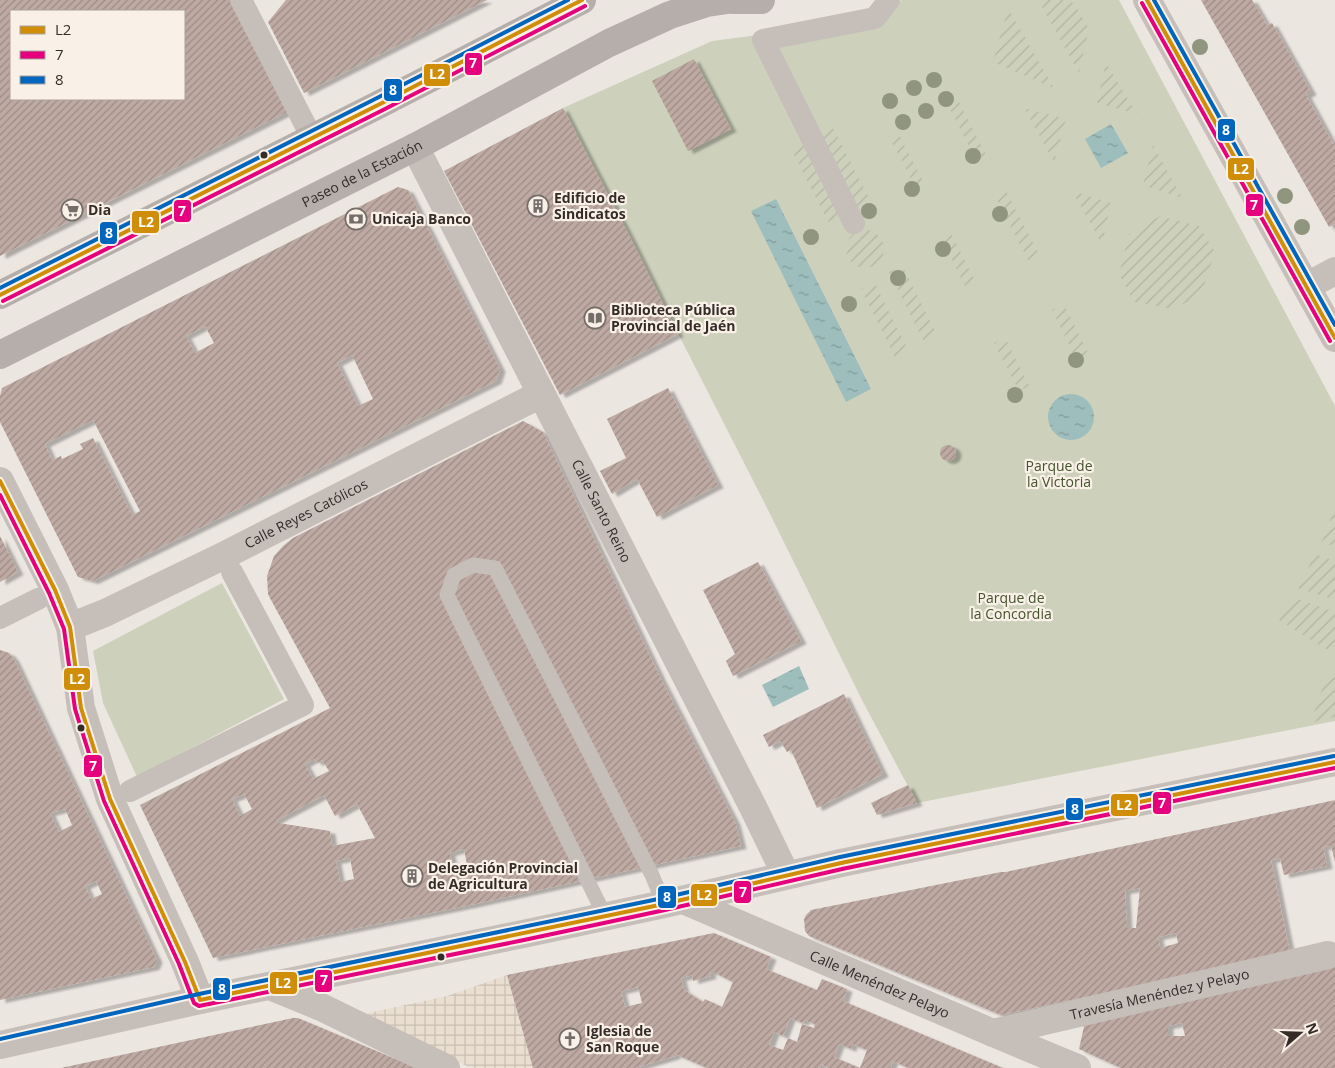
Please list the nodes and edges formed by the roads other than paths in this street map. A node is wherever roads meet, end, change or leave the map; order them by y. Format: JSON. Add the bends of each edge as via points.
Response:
{"nodes":[{"id":1,"x":241,"y":0,"type":"edge"},
{"id":2,"x":582,"y":0,"type":"edge"},
{"id":3,"x":727,"y":0,"type":"edge"},
{"id":4,"x":733,"y":0,"type":"edge"},
{"id":5,"x":762,"y":0,"type":"edge"},
{"id":6,"x":889,"y":0,"type":"edge"},
{"id":7,"x":1147,"y":0,"type":"edge"},
{"id":8,"x":312,"y":138,"type":"junction"},
{"id":9,"x":415,"y":147,"type":"junction"},
{"id":10,"x":854,"y":223,"type":"dead end"},
{"id":11,"x":1335,"y":271,"type":"edge"},
{"id":12,"x":1307,"y":286,"type":"junction"},
{"id":13,"x":0,"y":295,"type":"edge"},
{"id":14,"x":1335,"y":338,"type":"edge"},
{"id":15,"x":0,"y":354,"type":"edge"},
{"id":16,"x":541,"y":394,"type":"junction"},
{"id":17,"x":0,"y":481,"type":"edge"},
{"id":18,"x":232,"y":572,"type":"dead end"},
{"id":19,"x":38,"y":599,"type":"dead end"},
{"id":20,"x":0,"y":618,"type":"edge"},
{"id":21,"x":70,"y":627,"type":"junction"},
{"id":22,"x":1335,"y":762,"type":"edge"},
{"id":23,"x":130,"y":791,"type":"dead end"},
{"id":24,"x":786,"y":875,"type":"junction"},
{"id":25,"x":673,"y":902,"type":"junction"},
{"id":26,"x":605,"y":916,"type":"junction"},
{"id":27,"x":1328,"y":955,"type":"dead end"},
{"id":28,"x":270,"y":986,"type":"junction"},
{"id":29,"x":200,"y":1000,"type":"junction"},
{"id":30,"x":993,"y":1033,"type":"junction"},
{"id":31,"x":0,"y":1046,"type":"edge"},
{"id":32,"x":446,"y":1068,"type":"edge"},
{"id":33,"x":1077,"y":1068,"type":"edge"}],
"edges":[{"from":1,"to":8,"type":"street"},
{"from":2,"to":8,"type":"main road"},
{"from":3,"to":9,"type":"main road","name":"Paseo de la Estación","via":[[707,3],[670,16],[610,43]]},
{"from":4,"to":5,"type":"main road"},
{"from":6,"to":10,"type":"street","via":[[875,18],[763,40]]},
{"from":7,"to":12,"type":"street"},
{"from":8,"to":13,"type":"main road"},
{"from":9,"to":15,"type":"main road","name":"Paseo de la Estación"},
{"from":9,"to":16,"type":"street","name":"Calle Santo Reino"},
{"from":11,"to":12,"type":"street"},
{"from":12,"to":14,"type":"street"},
{"from":16,"to":21,"type":"street","name":"Calle Reyes Católicos","via":[[232,552]]},
{"from":16,"to":24,"type":"street","name":"Calle Santo Reino"},
{"from":17,"to":21,"type":"street"},
{"from":18,"to":23,"type":"street","via":[[303,705]]},
{"from":19,"to":20,"type":"street"},
{"from":21,"to":29,"type":"street","via":[[81,708],[110,799]]},
{"from":22,"to":24,"type":"street"},
{"from":24,"to":25,"type":"street"},
{"from":25,"to":26,"type":"street"},
{"from":25,"to":26,"type":"lane","via":[[652,875],[495,568],[474,565],[454,575],[447,595]]},
{"from":25,"to":30,"type":"street","name":"Calle Menéndez Pelayo"},
{"from":26,"to":28,"type":"street"},
{"from":27,"to":30,"type":"street","name":"Travesía Menéndez y Pelayo"},
{"from":28,"to":29,"type":"street"},
{"from":28,"to":32,"type":"street"},
{"from":29,"to":31,"type":"street"},
{"from":30,"to":33,"type":"street","name":"Calle Menéndez Pelayo"}]}
